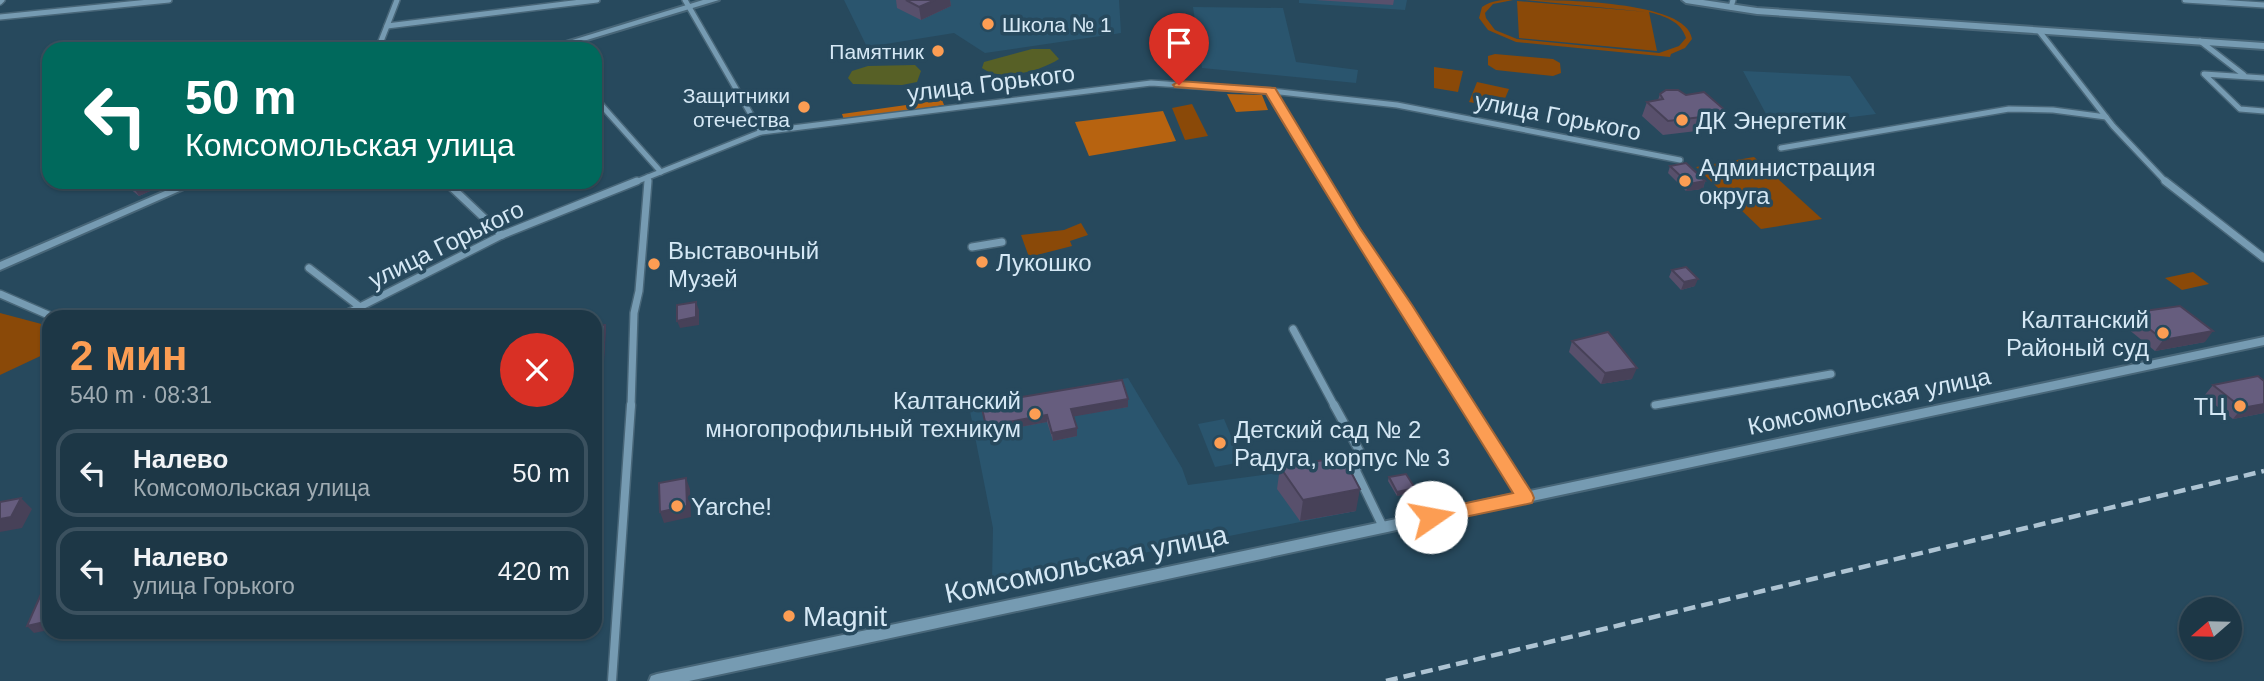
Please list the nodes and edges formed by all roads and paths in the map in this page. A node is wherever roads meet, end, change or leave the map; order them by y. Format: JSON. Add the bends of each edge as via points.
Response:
{"nodes":[{"id":1,"x":169,"y":0,"type":"edge"},
{"id":2,"x":397,"y":0,"type":"edge"},
{"id":3,"x":597,"y":0,"type":"edge"},
{"id":4,"x":715,"y":0,"type":"edge"},
{"id":5,"x":1686,"y":0,"type":"edge"},
{"id":6,"x":2185,"y":0,"type":"edge"},
{"id":7,"x":1707,"y":2,"type":"edge"},
{"id":8,"x":687,"y":3,"type":"edge"},
{"id":9,"x":1732,"y":4,"type":"edge"},
{"id":10,"x":2264,"y":5,"type":"edge"},
{"id":11,"x":0,"y":16,"type":"edge"},
{"id":12,"x":387,"y":26,"type":"junction"},
{"id":13,"x":2039,"y":31,"type":"junction"},
{"id":14,"x":2200,"y":41,"type":"junction"},
{"id":15,"x":381,"y":42,"type":"edge"},
{"id":16,"x":569,"y":42,"type":"edge"},
{"id":17,"x":2264,"y":46,"type":"edge"},
{"id":18,"x":2245,"y":76,"type":"junction"},
{"id":19,"x":2264,"y":78,"type":"edge"},
{"id":20,"x":1270,"y":91,"type":"junction"},
{"id":21,"x":602,"y":106,"type":"edge"},
{"id":22,"x":2264,"y":111,"type":"edge"},
{"id":23,"x":2106,"y":117,"type":"junction"},
{"id":24,"x":761,"y":132,"type":"junction"},
{"id":25,"x":1781,"y":148,"type":"dead end"},
{"id":26,"x":1680,"y":160,"type":"dead end"},
{"id":27,"x":661,"y":172,"type":"junction"},
{"id":28,"x":648,"y":177,"type":"junction"},
{"id":29,"x":179,"y":189,"type":"edge"},
{"id":30,"x":453,"y":189,"type":"edge"},
{"id":31,"x":502,"y":235,"type":"junction"},
{"id":32,"x":1002,"y":242,"type":"dead end"},
{"id":33,"x":972,"y":247,"type":"dead end"},
{"id":34,"x":2264,"y":258,"type":"edge"},
{"id":35,"x":0,"y":267,"type":"edge"},
{"id":36,"x":309,"y":268,"type":"dead end"},
{"id":37,"x":0,"y":294,"type":"edge"},
{"id":38,"x":360,"y":307,"type":"junction"},
{"id":39,"x":354,"y":310,"type":"edge"},
{"id":40,"x":42,"y":312,"type":"edge"},
{"id":41,"x":1293,"y":329,"type":"dead end"},
{"id":42,"x":2264,"y":341,"type":"edge"},
{"id":43,"x":1831,"y":374,"type":"dead end"},
{"id":44,"x":1655,"y":405,"type":"dead end"},
{"id":45,"x":1525,"y":498,"type":"junction"},
{"id":46,"x":1383,"y":527,"type":"junction"},
{"id":47,"x":612,"y":681,"type":"edge"},
{"id":48,"x":657,"y":681,"type":"edge"}],
"edges":[{"from":1,"to":11,"type":"street"},
{"from":2,"to":12,"type":"street"},
{"from":3,"to":12,"type":"street"},
{"from":4,"to":8,"type":"street"},
{"from":5,"to":7,"type":"street"},
{"from":6,"to":10,"type":"street"},
{"from":7,"to":9,"type":"street"},
{"from":8,"to":16,"type":"street"},
{"from":8,"to":24,"type":"street"},
{"from":9,"to":13,"type":"street"},
{"from":12,"to":15,"type":"street"},
{"from":13,"to":14,"type":"street"},
{"from":13,"to":23,"type":"street"},
{"from":14,"to":17,"type":"street"},
{"from":14,"to":18,"type":"street"},
{"from":18,"to":19,"type":"street"},
{"from":18,"to":22,"type":"street","via":[[2204,74],[2240,109]]},
{"from":20,"to":24,"type":"street","name":"улица Горького","via":[[1151,83]]},
{"from":20,"to":26,"type":"street","name":"улица Горького","via":[[1397,105]]},
{"from":20,"to":45,"type":"street"},
{"from":21,"to":27,"type":"street"},
{"from":23,"to":25,"type":"street","via":[[2009,109]]},
{"from":23,"to":34,"type":"street","via":[[2162,178]]},
{"from":24,"to":27,"type":"street","name":"улица Горького"},
{"from":27,"to":28,"type":"street","name":"улица Горького"},
{"from":28,"to":31,"type":"street","name":"улица Горького"},
{"from":28,"to":47,"type":"street","via":[[634,313]]},
{"from":29,"to":35,"type":"street"},
{"from":30,"to":31,"type":"street"},
{"from":31,"to":38,"type":"street","name":"улица Горького"},
{"from":32,"to":33,"type":"street"},
{"from":36,"to":38,"type":"street"},
{"from":37,"to":40,"type":"street"},
{"from":38,"to":39,"type":"street","name":"улица Горького"},
{"from":41,"to":46,"type":"street","via":[[1361,454],[1356,471]]},
{"from":42,"to":45,"type":"street","name":"Комсомольская улица"},
{"from":43,"to":44,"type":"street"},
{"from":45,"to":46,"type":"street","name":"Комсомольская улица"},
{"from":46,"to":48,"type":"street","name":"Комсомольская улица"}]}
